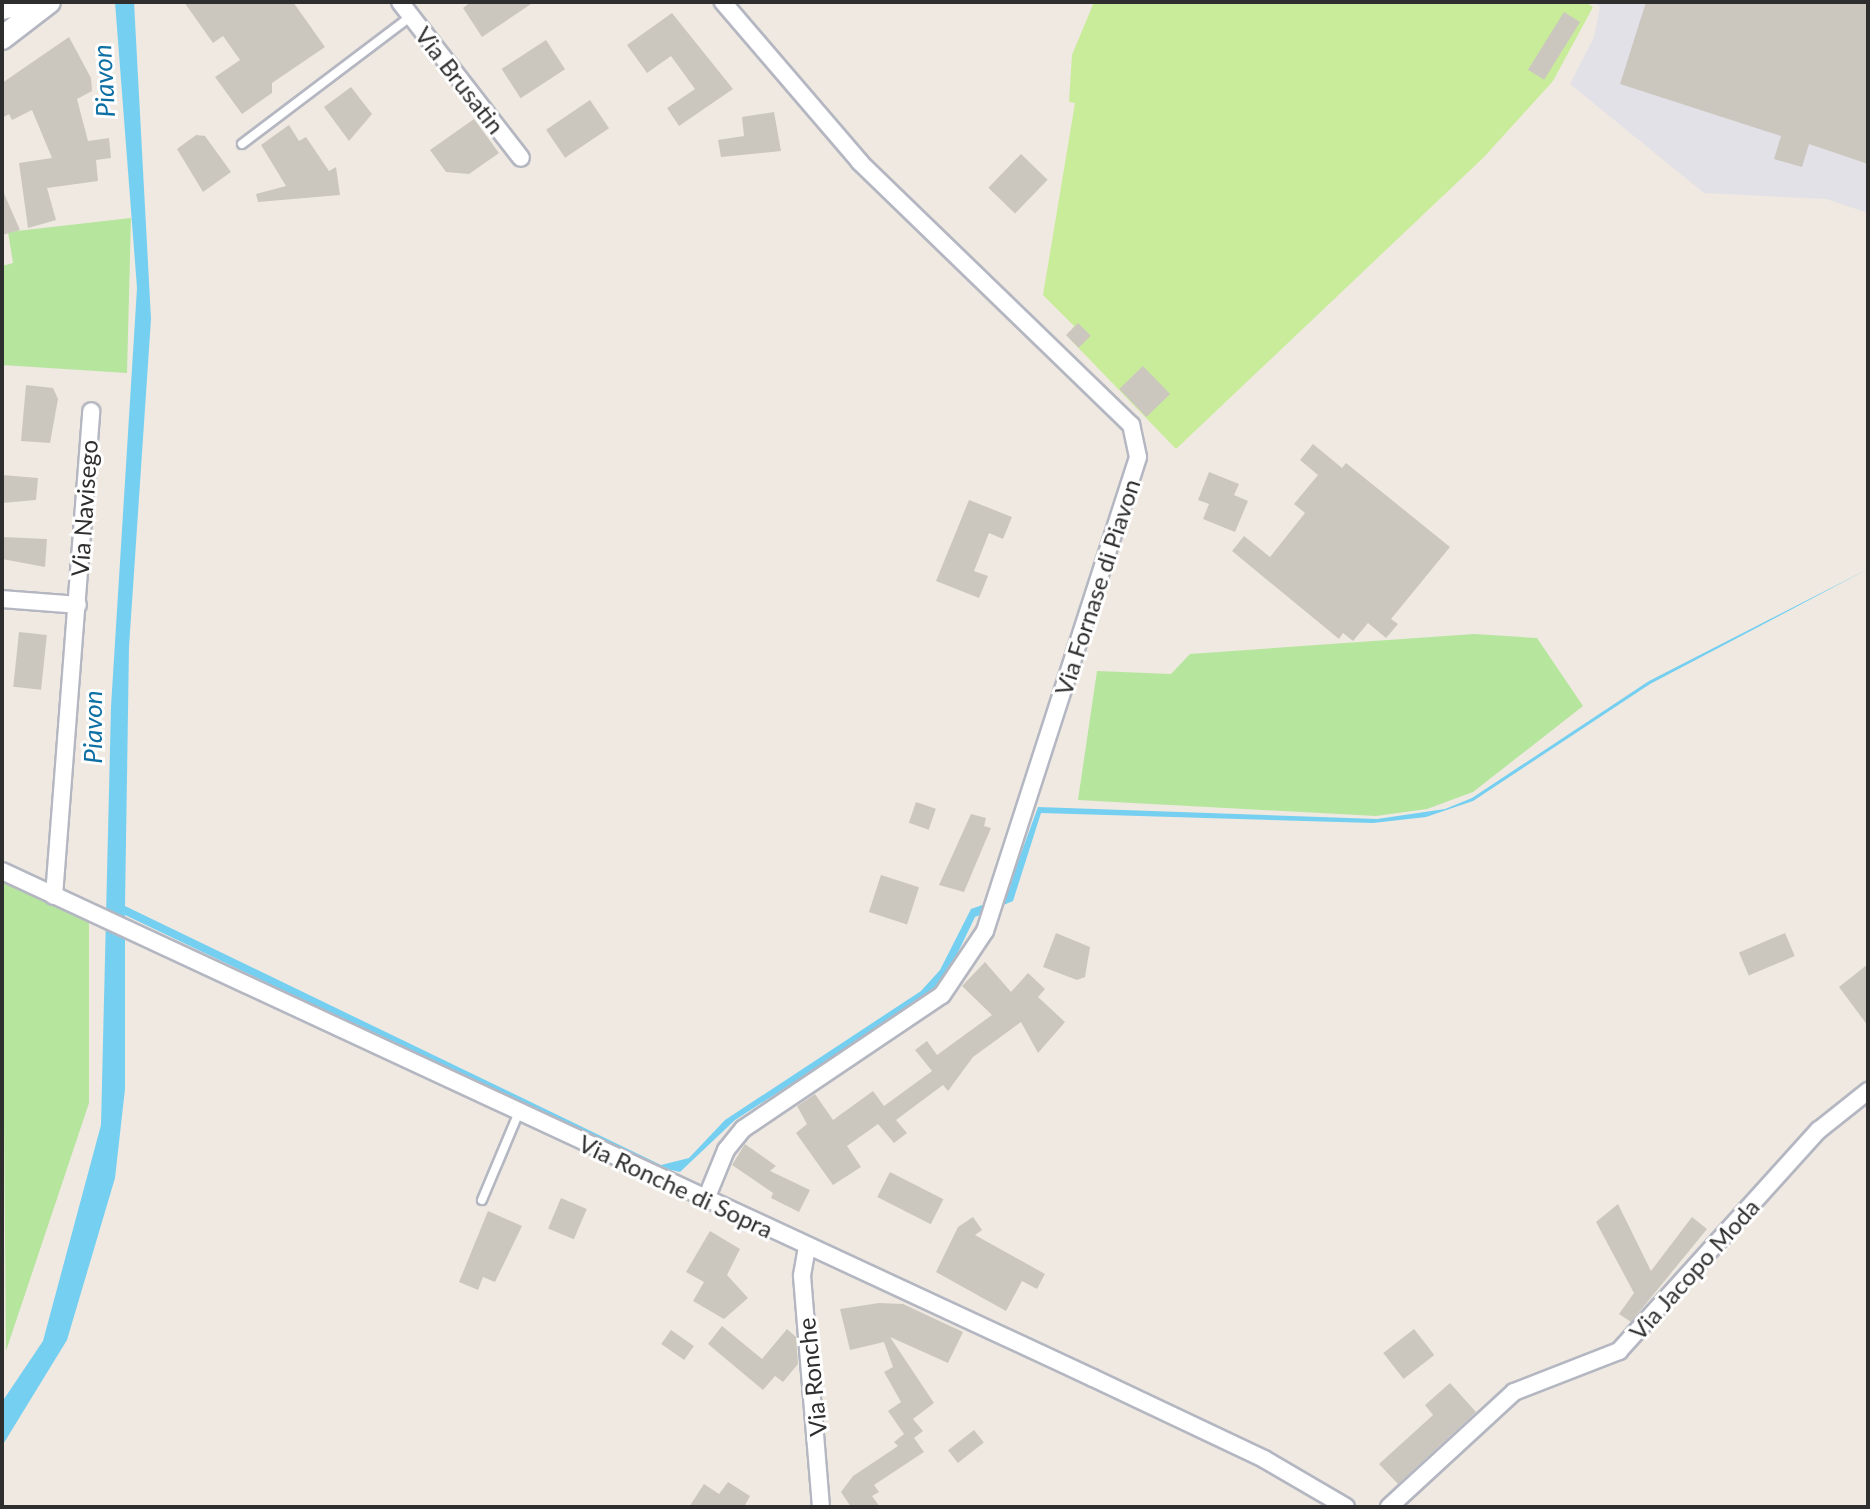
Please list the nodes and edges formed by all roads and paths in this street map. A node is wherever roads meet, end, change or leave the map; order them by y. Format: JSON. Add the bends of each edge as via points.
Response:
{"nodes":[{"id":1,"x":27,"y":2,"type":"edge"},
{"id":2,"x":49,"y":2,"type":"edge"},
{"id":3,"x":400,"y":2,"type":"edge"},
{"id":4,"x":723,"y":2,"type":"edge"},
{"id":5,"x":2,"y":8,"type":"edge"},
{"id":6,"x":410,"y":17,"type":"junction"},
{"id":7,"x":2,"y":38,"type":"edge"},
{"id":8,"x":242,"y":144,"type":"dead end"},
{"id":9,"x":521,"y":158,"type":"dead end"},
{"id":10,"x":91,"y":411,"type":"dead end"},
{"id":11,"x":2,"y":599,"type":"edge"},
{"id":12,"x":78,"y":605,"type":"junction"},
{"id":13,"x":2,"y":871,"type":"edge"},
{"id":14,"x":54,"y":896,"type":"junction"},
{"id":15,"x":1868,"y":1091,"type":"edge"},
{"id":16,"x":519,"y":1112,"type":"junction"},
{"id":17,"x":706,"y":1199,"type":"junction"},
{"id":18,"x":482,"y":1200,"type":"dead end"},
{"id":19,"x":807,"y":1247,"type":"junction"},
{"id":20,"x":821,"y":1507,"type":"edge"},
{"id":21,"x":1346,"y":1507,"type":"edge"},
{"id":22,"x":1389,"y":1507,"type":"edge"}],
"edges":[{"from":1,"to":5,"type":"main road"},
{"from":2,"to":7,"type":"main road"},
{"from":3,"to":6,"type":"street","name":"Via Brusatin"},
{"from":4,"to":17,"type":"street","name":"Via Fornase di Piavon","via":[[860,162],[1131,425],[1138,457],[979,942],[942,995],[743,1129],[726,1150]]},
{"from":6,"to":8,"type":"lane"},
{"from":6,"to":9,"type":"street","name":"Via Brusatin"},
{"from":10,"to":12,"type":"street","name":"Via Navisego"},
{"from":11,"to":12,"type":"street","name":"Via Navisego"},
{"from":12,"to":14,"type":"street","name":"Via Navisego"},
{"from":13,"to":14,"type":"street","name":"Via Ronche di Sopra"},
{"from":14,"to":16,"type":"street","name":"Via Ronche di Sopra"},
{"from":15,"to":22,"type":"street","name":"Via Jacopo Moda","via":[[1819,1130],[1619,1351],[1514,1392]]},
{"from":16,"to":17,"type":"street","name":"Via Ronche di Sopra"},
{"from":16,"to":18,"type":"lane"},
{"from":17,"to":19,"type":"street","name":"Via Ronche di Sopra"},
{"from":19,"to":20,"type":"street","name":"Via Ronche","via":[[802,1276]]},
{"from":19,"to":21,"type":"street","name":"Via Ronche di Sopra","via":[[1264,1459]]}]}
